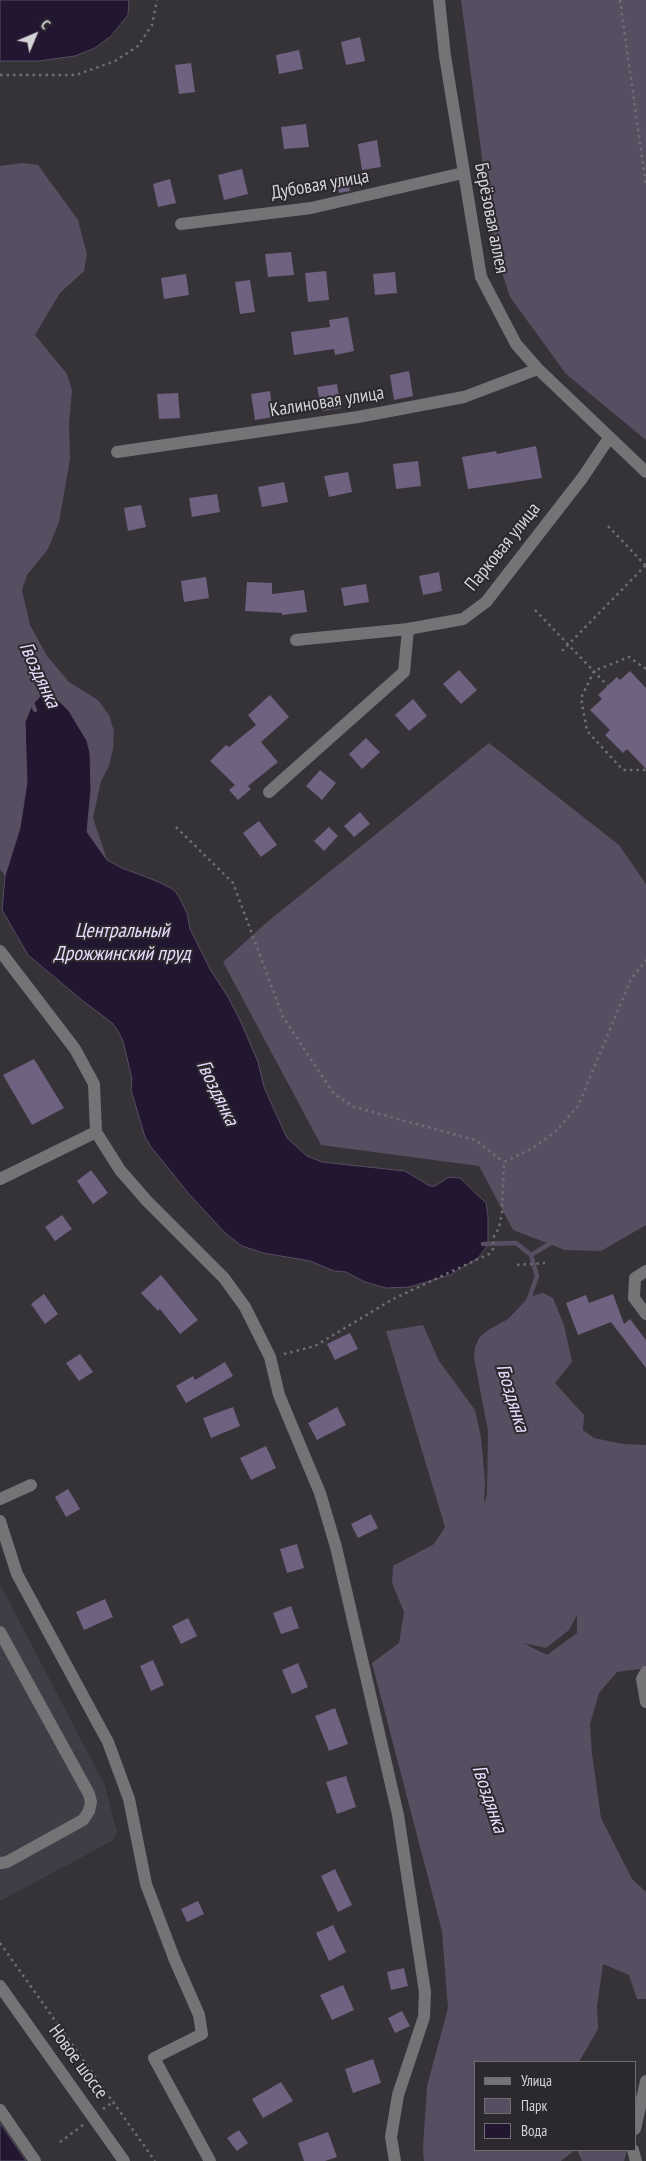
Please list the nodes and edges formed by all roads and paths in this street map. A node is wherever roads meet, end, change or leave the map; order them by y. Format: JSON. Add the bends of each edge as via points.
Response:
{"nodes":[{"id":1,"x":157,"y":0,"type":"edge"},
{"id":2,"x":439,"y":0,"type":"edge"},
{"id":3,"x":620,"y":0,"type":"edge"},
{"id":4,"x":0,"y":76,"type":"edge"},
{"id":5,"x":463,"y":173,"type":"junction"},
{"id":6,"x":646,"y":186,"type":"edge"},
{"id":7,"x":181,"y":224,"type":"dead end"},
{"id":8,"x":538,"y":369,"type":"junction"},
{"id":9,"x":609,"y":438,"type":"junction"},
{"id":10,"x":117,"y":452,"type":"dead end"},
{"id":11,"x":646,"y":472,"type":"edge"},
{"id":12,"x":608,"y":526,"type":"dead end"},
{"id":13,"x":646,"y":565,"type":"edge"},
{"id":14,"x":535,"y":610,"type":"dead end"},
{"id":15,"x":408,"y":630,"type":"junction"},
{"id":16,"x":296,"y":640,"type":"dead end"},
{"id":17,"x":569,"y":644,"type":"junction"},
{"id":18,"x":562,"y":651,"type":"dead end"},
{"id":19,"x":646,"y":668,"type":"edge"},
{"id":20,"x":594,"y":671,"type":"junction"},
{"id":21,"x":608,"y":686,"type":"dead end"},
{"id":22,"x":646,"y":770,"type":"edge"},
{"id":23,"x":269,"y":792,"type":"dead end"},
{"id":24,"x":176,"y":827,"type":"dead end"},
{"id":25,"x":0,"y":951,"type":"edge"},
{"id":26,"x":646,"y":960,"type":"edge"},
{"id":27,"x":96,"y":1132,"type":"junction"},
{"id":28,"x":504,"y":1162,"type":"junction"},
{"id":29,"x":0,"y":1179,"type":"edge"},
{"id":30,"x":545,"y":1263,"type":"dead end"},
{"id":31,"x":517,"y":1265,"type":"dead end"},
{"id":32,"x":646,"y":1271,"type":"edge"},
{"id":33,"x":646,"y":1314,"type":"edge"},
{"id":34,"x":270,"y":1357,"type":"junction"},
{"id":35,"x":31,"y":1485,"type":"dead end"},
{"id":36,"x":0,"y":1499,"type":"edge"},
{"id":37,"x":0,"y":1521,"type":"edge"},
{"id":38,"x":0,"y":1632,"type":"edge"},
{"id":39,"x":646,"y":1672,"type":"edge"},
{"id":40,"x":646,"y":1702,"type":"edge"},
{"id":41,"x":0,"y":1863,"type":"edge"},
{"id":42,"x":0,"y":1943,"type":"edge"},
{"id":43,"x":0,"y":1986,"type":"edge"},
{"id":44,"x":646,"y":2081,"type":"edge"},
{"id":45,"x":0,"y":2110,"type":"edge"},
{"id":46,"x":636,"y":2125,"type":"edge"},
{"id":47,"x":35,"y":2161,"type":"edge"},
{"id":48,"x":124,"y":2161,"type":"edge"},
{"id":49,"x":154,"y":2161,"type":"edge"},
{"id":50,"x":210,"y":2161,"type":"edge"},
{"id":51,"x":395,"y":2161,"type":"edge"}],
"edges":[{"from":1,"to":4,"type":"path","via":[[152,25],[138,46],[115,62],[76,75]]},
{"from":2,"to":5,"type":"street","name":"Берёзовая аллея"},
{"from":3,"to":6,"type":"path"},
{"from":5,"to":7,"type":"street","name":"Дубовая улица","via":[[311,208]]},
{"from":5,"to":8,"type":"street","name":"Берёзовая аллея","via":[[481,277],[516,344]]},
{"from":8,"to":9,"type":"street","name":"Берёзовая аллея"},
{"from":8,"to":10,"type":"street","name":"Калиновая улица","via":[[464,397],[358,417]]},
{"from":9,"to":11,"type":"street","name":"Берёзовая аллея"},
{"from":9,"to":15,"type":"street","name":"Парковая улица","via":[[583,477],[486,602],[462,619]]},
{"from":12,"to":13,"type":"path"},
{"from":13,"to":17,"type":"path"},
{"from":14,"to":17,"type":"path"},
{"from":15,"to":16,"type":"street","name":"Парковая улица"},
{"from":15,"to":23,"type":"street","via":[[404,672]]},
{"from":17,"to":18,"type":"path"},
{"from":17,"to":20,"type":"path"},
{"from":19,"to":20,"type":"path","via":[[628,657]]},
{"from":20,"to":21,"type":"path"},
{"from":20,"to":22,"type":"path","via":[[580,698],[587,731],[623,770]]},
{"from":24,"to":28,"type":"path","via":[[233,883],[283,1017],[334,1094],[354,1107],[475,1140]]},
{"from":25,"to":27,"type":"street","via":[[75,1049],[94,1084]]},
{"from":26,"to":28,"type":"path","via":[[631,979],[578,1106],[555,1132]]},
{"from":27,"to":29,"type":"street"},
{"from":27,"to":34,"type":"street","via":[[120,1170],[147,1201],[224,1278],[245,1307]]},
{"from":28,"to":34,"type":"path","via":[[502,1212],[489,1254],[393,1299],[316,1346]]},
{"from":30,"to":31,"type":"path"},
{"from":32,"to":33,"type":"street","via":[[635,1278],[634,1298]]},
{"from":34,"to":51,"type":"street","via":[[279,1395],[320,1493],[336,1547],[398,1815],[425,1992],[424,2017],[398,2095],[391,2138]]},
{"from":35,"to":36,"type":"street"},
{"from":37,"to":50,"type":"street","via":[[17,1574],[108,1742],[129,1799],[146,1884],[199,2015],[202,2034],[154,2058]]},
{"from":38,"to":41,"type":"street","via":[[91,1802],[83,1820]]},
{"from":39,"to":40,"type":"street","via":[[642,1679]]},
{"from":42,"to":49,"type":"path"},
{"from":43,"to":48,"type":"street","name":"Новое шоссе"},
{"from":44,"to":46,"type":"street"},
{"from":45,"to":47,"type":"street"}]}
